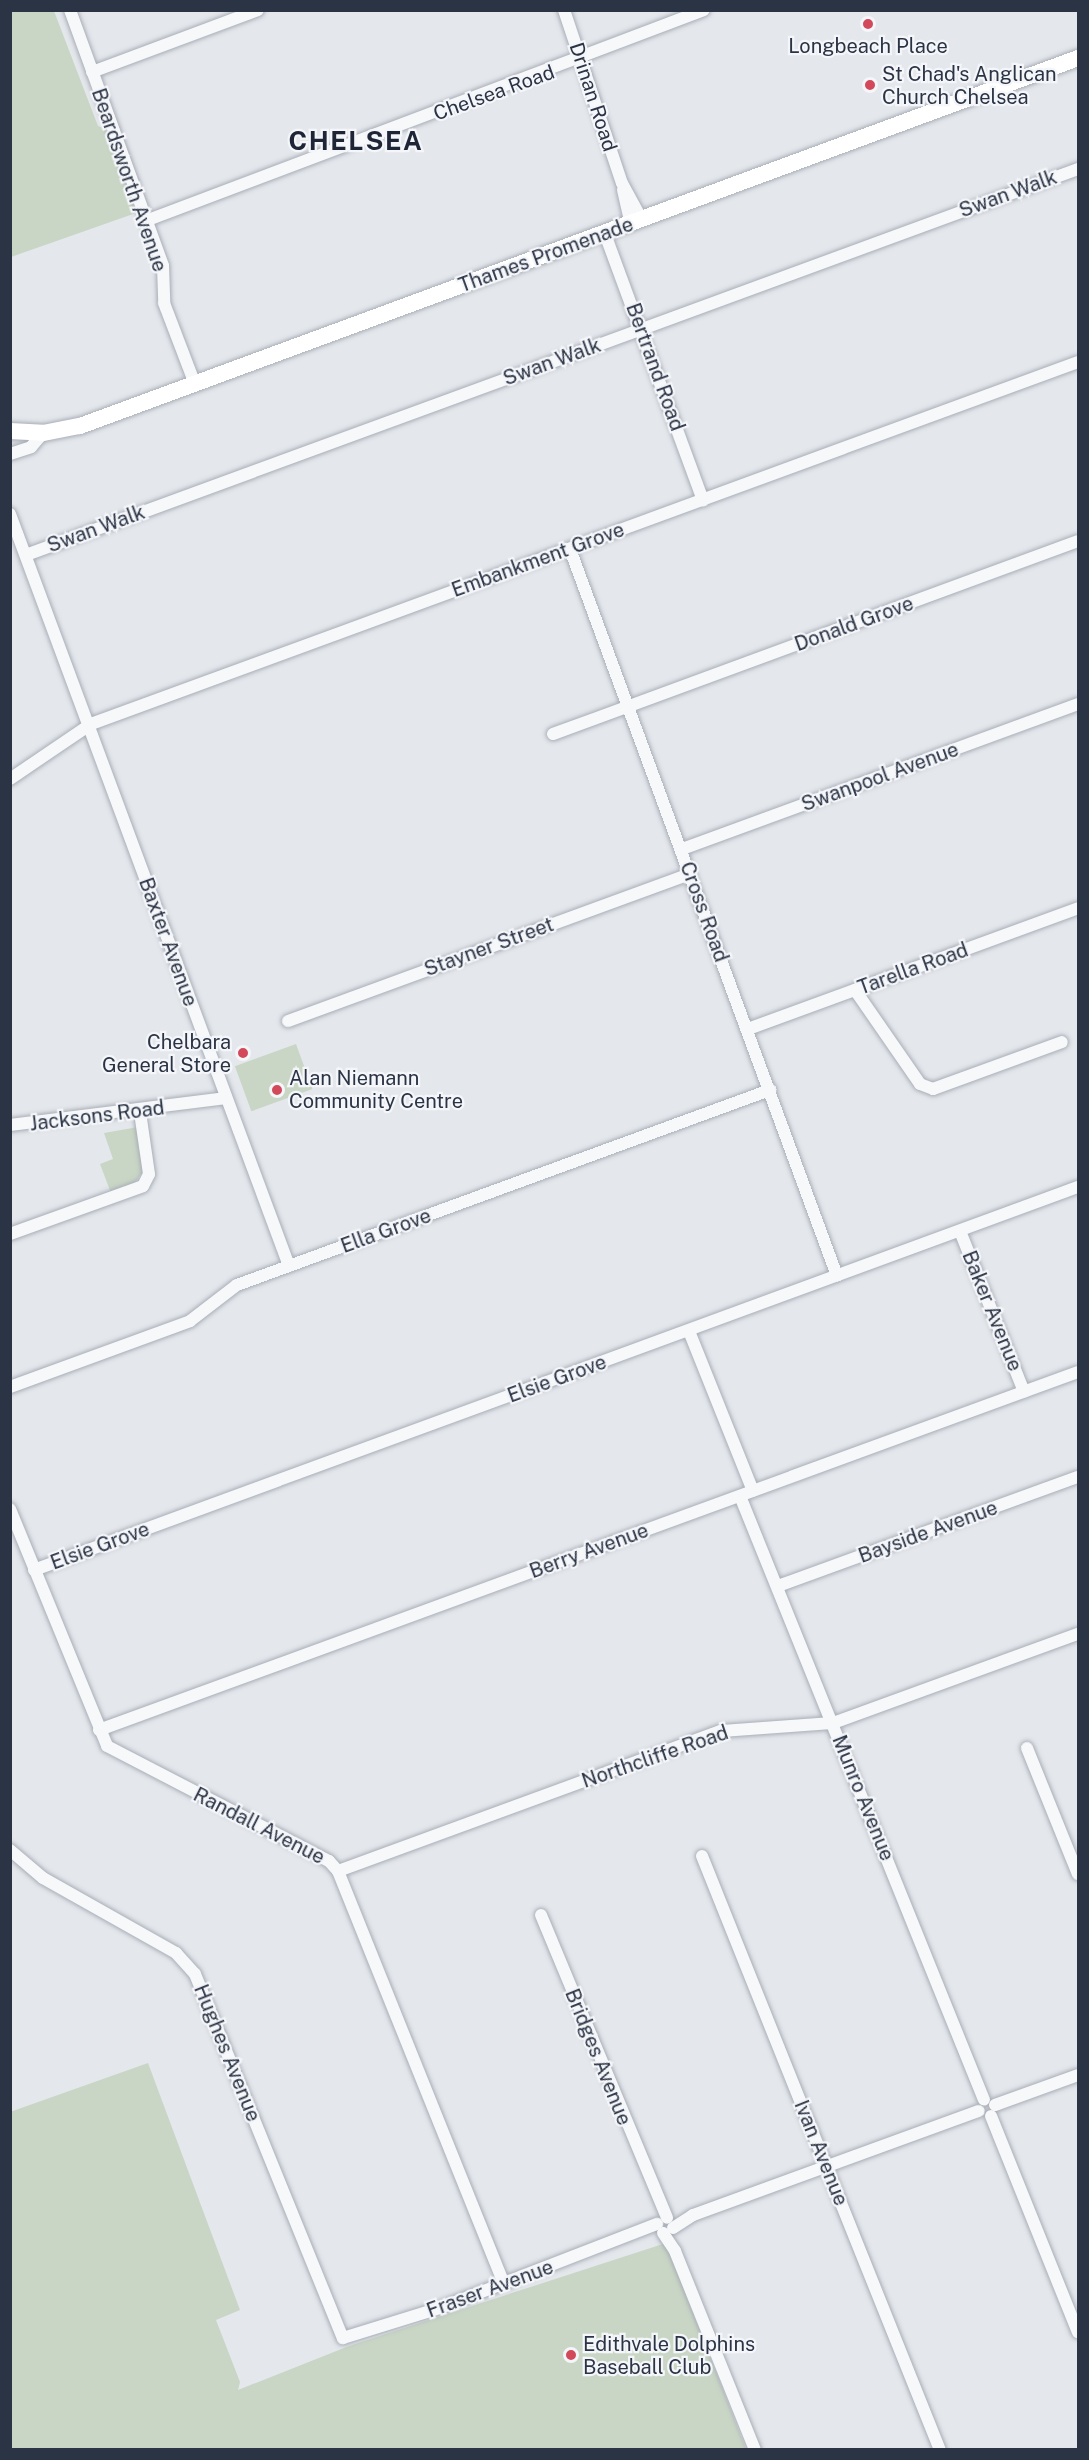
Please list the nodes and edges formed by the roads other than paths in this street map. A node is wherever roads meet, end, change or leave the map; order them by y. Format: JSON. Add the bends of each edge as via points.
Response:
{"nodes":[{"id":1,"x":70,"y":10,"type":"edge"},
{"id":2,"x":258,"y":10,"type":"edge"},
{"id":3,"x":564,"y":10,"type":"edge"},
{"id":4,"x":704,"y":10,"type":"edge"},
{"id":5,"x":1078,"y":58,"type":"edge"},
{"id":6,"x":582,"y":61,"type":"junction"},
{"id":7,"x":92,"y":72,"type":"junction"},
{"id":8,"x":1078,"y":169,"type":"edge"},
{"id":9,"x":148,"y":220,"type":"junction"},
{"id":10,"x":636,"y":222,"type":"junction"},
{"id":11,"x":605,"y":234,"type":"junction"},
{"id":12,"x":641,"y":329,"type":"junction"},
{"id":13,"x":1078,"y":362,"type":"edge"},
{"id":14,"x":195,"y":384,"type":"junction"},
{"id":15,"x":10,"y":431,"type":"edge"},
{"id":16,"x":43,"y":433,"type":"junction"},
{"id":17,"x":10,"y":454,"type":"edge"},
{"id":18,"x":703,"y":501,"type":"junction"},
{"id":19,"x":10,"y":514,"type":"edge"},
{"id":20,"x":1078,"y":541,"type":"edge"},
{"id":21,"x":570,"y":549,"type":"junction"},
{"id":22,"x":26,"y":555,"type":"junction"},
{"id":23,"x":1078,"y":704,"type":"edge"},
{"id":24,"x":629,"y":707,"type":"junction"},
{"id":25,"x":88,"y":726,"type":"junction"},
{"id":26,"x":553,"y":734,"type":"dead end"},
{"id":27,"x":10,"y":779,"type":"edge"},
{"id":28,"x":682,"y":849,"type":"junction"},
{"id":29,"x":690,"y":874,"type":"junction"},
{"id":30,"x":1078,"y":908,"type":"edge"},
{"id":31,"x":855,"y":990,"type":"junction"},
{"id":32,"x":288,"y":1021,"type":"dead end"},
{"id":33,"x":748,"y":1029,"type":"junction"},
{"id":34,"x":1062,"y":1042,"type":"dead end"},
{"id":35,"x":770,"y":1090,"type":"junction"},
{"id":36,"x":224,"y":1093,"type":"junction"},
{"id":37,"x":140,"y":1112,"type":"junction"},
{"id":38,"x":10,"y":1125,"type":"edge"},
{"id":39,"x":1078,"y":1187,"type":"edge"},
{"id":40,"x":960,"y":1231,"type":"junction"},
{"id":41,"x":10,"y":1234,"type":"edge"},
{"id":42,"x":289,"y":1266,"type":"junction"},
{"id":43,"x":837,"y":1276,"type":"junction"},
{"id":44,"x":689,"y":1331,"type":"junction"},
{"id":45,"x":1078,"y":1372,"type":"edge"},
{"id":46,"x":10,"y":1387,"type":"edge"},
{"id":47,"x":1024,"y":1392,"type":"junction"},
{"id":48,"x":1078,"y":1477,"type":"edge"},
{"id":49,"x":753,"y":1491,"type":"junction"},
{"id":50,"x":740,"y":1496,"type":"junction"},
{"id":51,"x":10,"y":1509,"type":"edge"},
{"id":52,"x":34,"y":1570,"type":"junction"},
{"id":53,"x":778,"y":1587,"type":"junction"},
{"id":54,"x":1078,"y":1634,"type":"edge"},
{"id":55,"x":833,"y":1723,"type":"junction"},
{"id":56,"x":99,"y":1730,"type":"junction"},
{"id":57,"x":1027,"y":1748,"type":"dead end"},
{"id":58,"x":10,"y":1850,"type":"edge"},
{"id":59,"x":702,"y":1856,"type":"dead end"},
{"id":60,"x":338,"y":1871,"type":"junction"},
{"id":61,"x":1078,"y":1874,"type":"edge"},
{"id":62,"x":541,"y":1915,"type":"dead end"},
{"id":63,"x":1078,"y":2075,"type":"edge"},
{"id":64,"x":987,"y":2108,"type":"junction"},
{"id":65,"x":826,"y":2166,"type":"junction"},
{"id":66,"x":665,"y":2226,"type":"junction"},
{"id":67,"x":504,"y":2284,"type":"junction"},
{"id":68,"x":1078,"y":2332,"type":"edge"},
{"id":69,"x":344,"y":2338,"type":"joint"},
{"id":70,"x":755,"y":2450,"type":"edge"},
{"id":71,"x":940,"y":2450,"type":"edge"}],
"edges":[{"from":1,"to":7,"type":"street","name":"Beardsworth Avenue"},
{"from":2,"to":7,"type":"street"},
{"from":3,"to":6,"type":"street","name":"Drinan Road"},
{"from":4,"to":6,"type":"street","name":"Chelsea Road"},
{"from":5,"to":10,"type":"main road","name":"Thames Promenade"},
{"from":6,"to":9,"type":"street","name":"Chelsea Road"},
{"from":6,"to":10,"type":"street","name":"Drinan Road"},
{"from":7,"to":9,"type":"street","name":"Beardsworth Avenue"},
{"from":8,"to":12,"type":"street","name":"Swan Walk"},
{"from":9,"to":14,"type":"street","name":"Beardsworth Avenue","via":[[163,266],[164,303]]},
{"from":10,"to":11,"type":"main road","name":"Thames Promenade"},
{"from":11,"to":12,"type":"street","name":"Bertrand Road"},
{"from":11,"to":14,"type":"main road","name":"Thames Promenade"},
{"from":12,"to":18,"type":"street","name":"Bertrand Road"},
{"from":12,"to":22,"type":"street","name":"Swan Walk"},
{"from":13,"to":18,"type":"street","name":"Embankment Grove"},
{"from":14,"to":16,"type":"main road","name":"Thames Promenade","via":[[80,426]]},
{"from":15,"to":16,"type":"main road","name":"Thames Promenade"},
{"from":16,"to":17,"type":"street","via":[[30,447]]},
{"from":18,"to":21,"type":"street","name":"Embankment Grove"},
{"from":19,"to":22,"type":"street","name":"Baxter Avenue"},
{"from":20,"to":24,"type":"street","name":"Donald Grove"},
{"from":21,"to":24,"type":"street","name":"Cross Road"},
{"from":21,"to":25,"type":"street","name":"Embankment Grove"},
{"from":22,"to":25,"type":"street","name":"Baxter Avenue"},
{"from":23,"to":28,"type":"street","name":"Swanpool Avenue"},
{"from":24,"to":26,"type":"street","name":"Donald Grove"},
{"from":24,"to":28,"type":"street","name":"Cross Road"},
{"from":25,"to":27,"type":"street","name":"Embankment Grove"},
{"from":25,"to":36,"type":"street","name":"Baxter Avenue"},
{"from":28,"to":29,"type":"street","name":"Cross Road"},
{"from":29,"to":32,"type":"street","name":"Stayner Street"},
{"from":29,"to":33,"type":"street","name":"Cross Road"},
{"from":30,"to":31,"type":"street","name":"Tarella Road"},
{"from":31,"to":33,"type":"street","name":"Tarella Road"},
{"from":31,"to":34,"type":"street","via":[[920,1084],[933,1089]]},
{"from":33,"to":35,"type":"street","name":"Cross Road"},
{"from":35,"to":42,"type":"street","name":"Ella Grove"},
{"from":35,"to":43,"type":"street","name":"Cross Road"},
{"from":36,"to":37,"type":"street","name":"Jacksons Road"},
{"from":36,"to":42,"type":"street","name":"Baxter Avenue"},
{"from":37,"to":38,"type":"street","name":"Jacksons Road"},
{"from":37,"to":41,"type":"street","via":[[149,1174],[143,1186]]},
{"from":39,"to":40,"type":"street","name":"Elsie Grove"},
{"from":40,"to":43,"type":"street","name":"Elsie Grove"},
{"from":40,"to":47,"type":"street","name":"Baker Avenue"},
{"from":42,"to":46,"type":"street","name":"Ella Grove","via":[[237,1285],[190,1321]]},
{"from":43,"to":44,"type":"street","name":"Elsie Grove"},
{"from":44,"to":49,"type":"street"},
{"from":44,"to":52,"type":"street","name":"Elsie Grove"},
{"from":45,"to":47,"type":"street","name":"Berry Avenue"},
{"from":47,"to":49,"type":"street","name":"Berry Avenue"},
{"from":48,"to":53,"type":"street","name":"Bayside Avenue"},
{"from":49,"to":50,"type":"street","name":"Berry Avenue"},
{"from":50,"to":53,"type":"street","name":"Munro Avenue"},
{"from":50,"to":56,"type":"street","name":"Berry Avenue"},
{"from":51,"to":52,"type":"street","name":"Randall Avenue"},
{"from":52,"to":56,"type":"street","name":"Randall Avenue"},
{"from":53,"to":55,"type":"street","name":"Munro Avenue"},
{"from":54,"to":55,"type":"street","name":"Northcliffe Road"},
{"from":55,"to":60,"type":"street","name":"Northcliffe Road","via":[[721,1731]]},
{"from":55,"to":64,"type":"street","name":"Munro Avenue"},
{"from":56,"to":60,"type":"street","name":"Randall Avenue","via":[[110,1749],[328,1861]]},
{"from":57,"to":61,"type":"street"},
{"from":58,"to":69,"type":"street","name":"Hughes Avenue","via":[[43,1878],[176,1953],[195,1974]]},
{"from":59,"to":65,"type":"street","name":"Ivan Avenue"},
{"from":60,"to":67,"type":"street","name":"Randall Avenue"},
{"from":62,"to":66,"type":"street","name":"Bridges Avenue"},
{"from":63,"to":64,"type":"street","name":"Fraser Avenue"},
{"from":64,"to":65,"type":"street","name":"Fraser Avenue"},
{"from":64,"to":68,"type":"street","name":"Munro Avenue"},
{"from":65,"to":66,"type":"street","name":"Fraser Avenue"},
{"from":65,"to":71,"type":"street","name":"Ivan Avenue"},
{"from":66,"to":67,"type":"street","name":"Fraser Avenue"},
{"from":66,"to":70,"type":"street","name":"Bridges Avenue"},
{"from":67,"to":69,"type":"street","name":"Fraser Avenue"}]}
